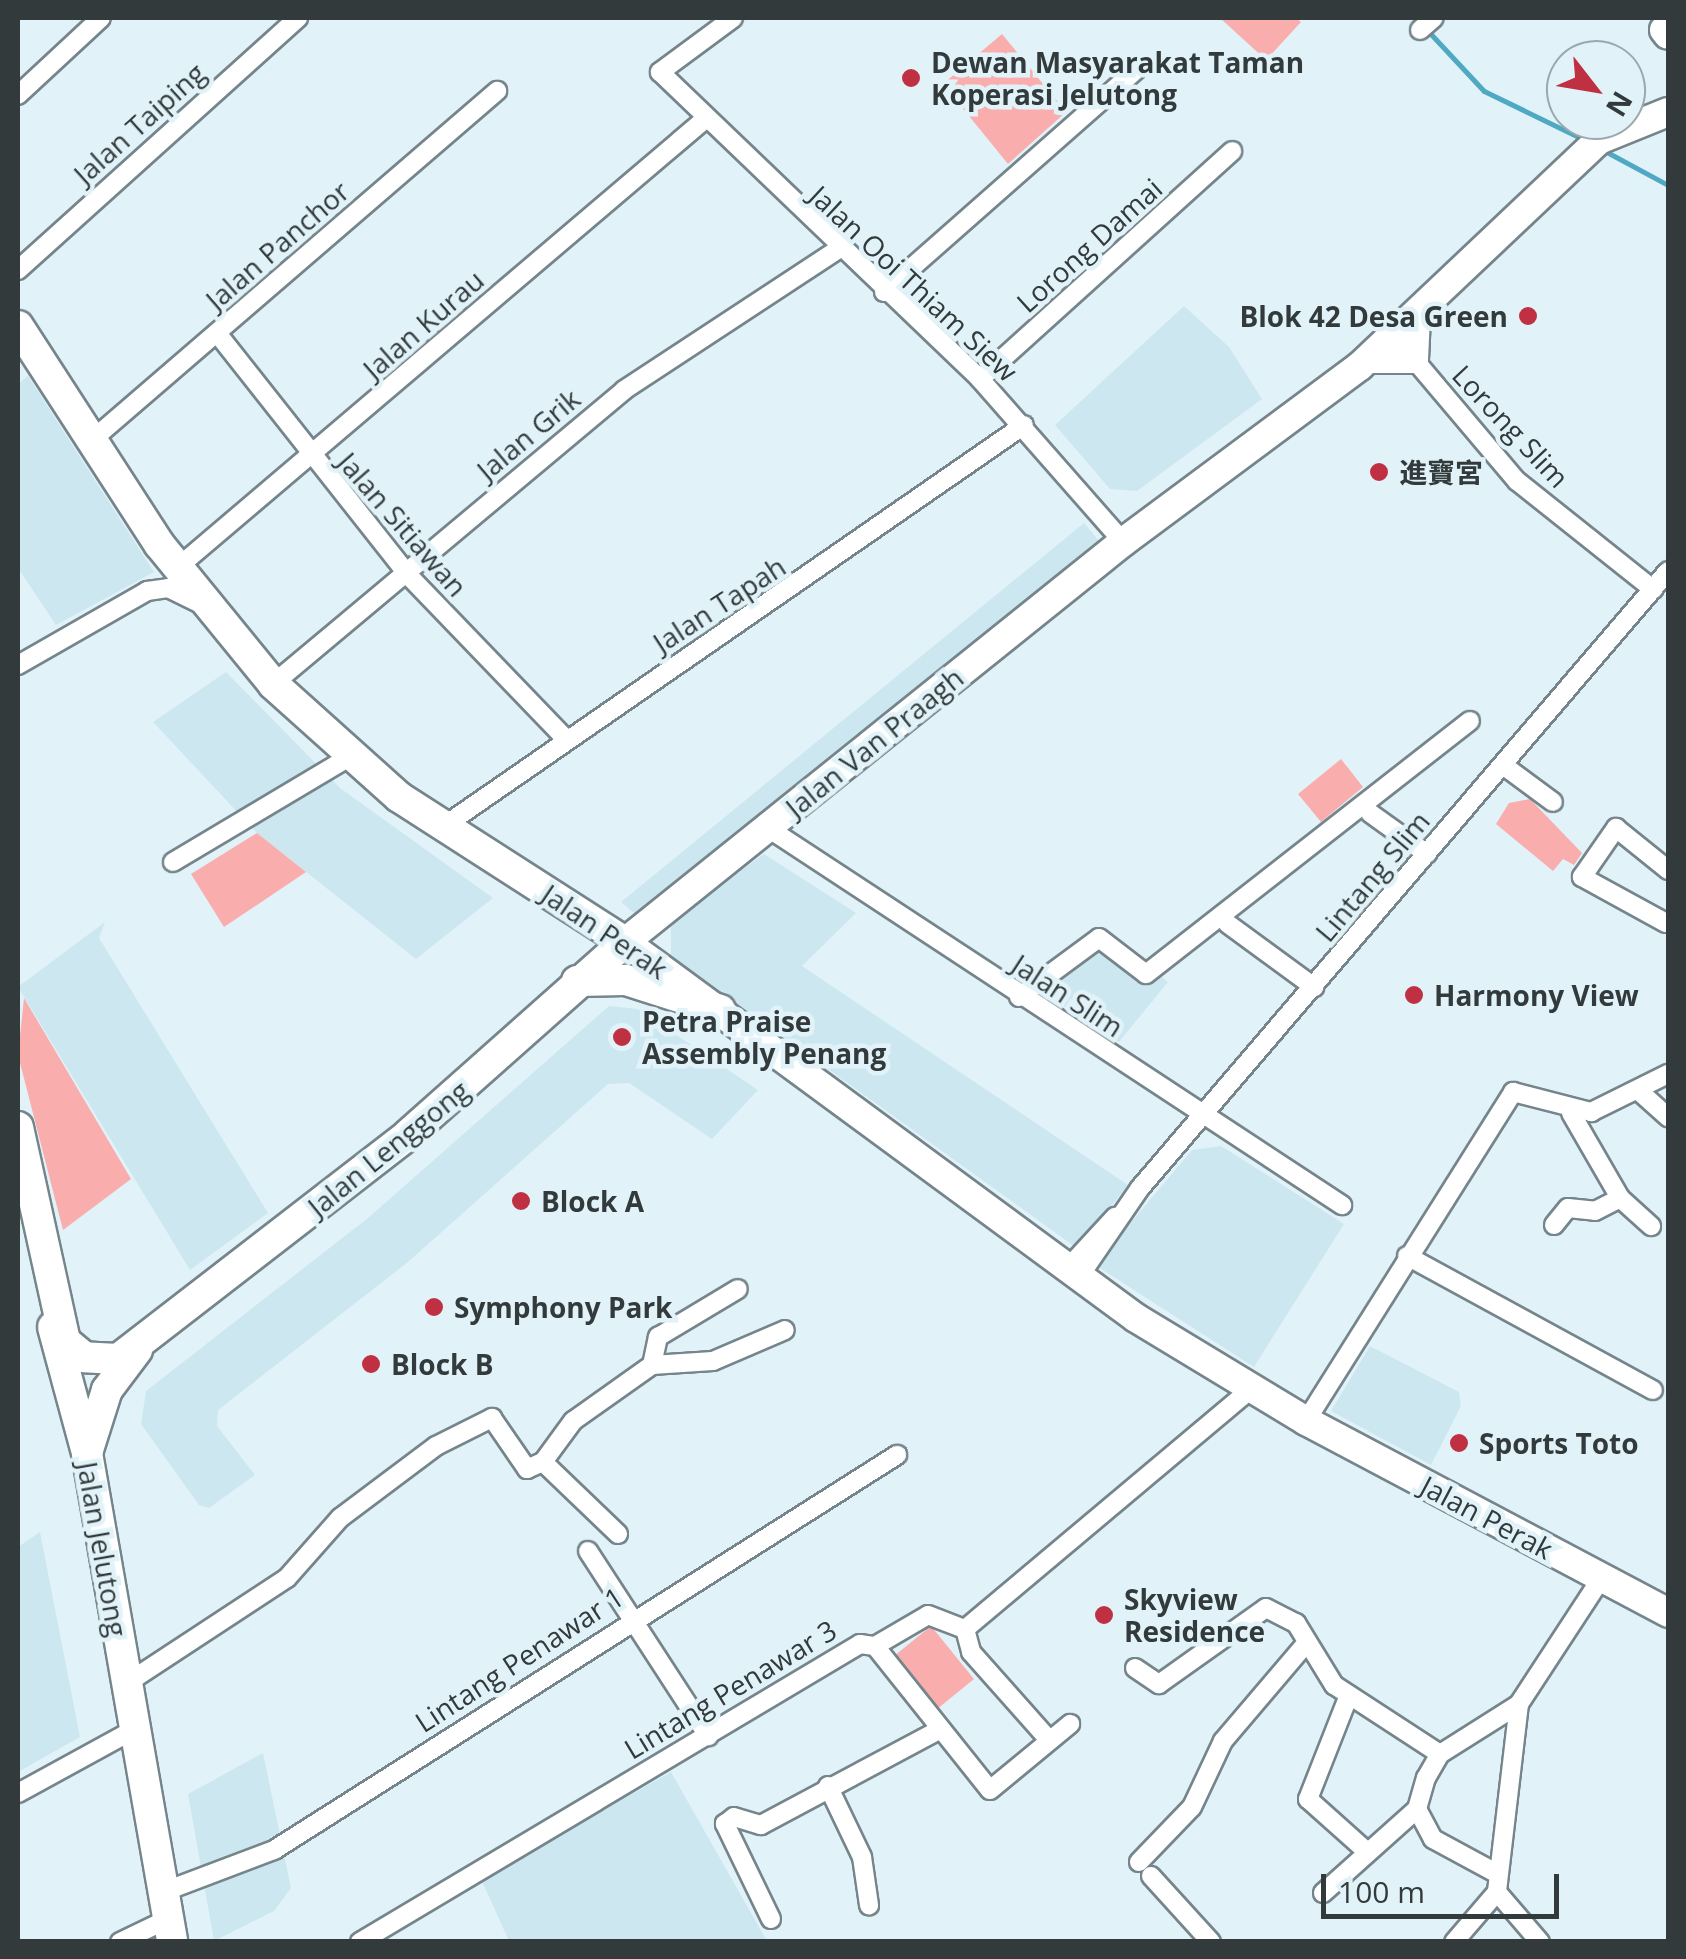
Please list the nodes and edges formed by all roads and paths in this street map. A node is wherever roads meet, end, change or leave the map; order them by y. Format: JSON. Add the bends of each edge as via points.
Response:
{"nodes":[{"id":1,"x":101,"y":18,"type":"edge"},
{"id":2,"x":298,"y":18,"type":"edge"},
{"id":3,"x":734,"y":18,"type":"edge"},
{"id":4,"x":1137,"y":69,"type":"dead end"},
{"id":5,"x":496,"y":91,"type":"dead end"},
{"id":6,"x":18,"y":95,"type":"edge"},
{"id":7,"x":1668,"y":95,"type":"edge"},
{"id":8,"x":1646,"y":109,"type":"edge"},
{"id":9,"x":704,"y":120,"type":"junction"},
{"id":10,"x":1601,"y":140,"type":"edge"},
{"id":11,"x":1601,"y":140,"type":"edge"},
{"id":12,"x":1232,"y":151,"type":"dead end"},
{"id":13,"x":837,"y":250,"type":"junction"},
{"id":14,"x":18,"y":270,"type":"edge"},
{"id":15,"x":884,"y":292,"type":"junction"},
{"id":16,"x":1416,"y":317,"type":"junction"},
{"id":17,"x":18,"y":326,"type":"edge"},
{"id":18,"x":1390,"y":332,"type":"junction"},
{"id":19,"x":217,"y":333,"type":"junction"},
{"id":20,"x":1369,"y":358,"type":"junction"},
{"id":21,"x":1414,"y":359,"type":"junction"},
{"id":22,"x":980,"y":379,"type":"junction"},
{"id":23,"x":1024,"y":426,"type":"junction"},
{"id":24,"x":92,"y":440,"type":"junction"},
{"id":25,"x":310,"y":458,"type":"junction"},
{"id":26,"x":1123,"y":542,"type":"junction"},
{"id":27,"x":177,"y":568,"type":"junction"},
{"id":28,"x":1668,"y":571,"type":"edge"},
{"id":29,"x":407,"y":574,"type":"junction"},
{"id":30,"x":1653,"y":589,"type":"junction"},
{"id":31,"x":206,"y":607,"type":"junction"},
{"id":32,"x":18,"y":665,"type":"edge"},
{"id":33,"x":273,"y":684,"type":"junction"},
{"id":34,"x":1470,"y":721,"type":"dead end"},
{"id":35,"x":564,"y":737,"type":"junction"},
{"id":36,"x":349,"y":757,"type":"junction"},
{"id":37,"x":1503,"y":765,"type":"junction"},
{"id":38,"x":1553,"y":802,"type":"dead end"},
{"id":39,"x":1370,"y":813,"type":"dead end"},
{"id":40,"x":444,"y":826,"type":"junction"},
{"id":41,"x":768,"y":828,"type":"junction"},
{"id":42,"x":1427,"y":854,"type":"junction"},
{"id":43,"x":174,"y":862,"type":"dead end"},
{"id":44,"x":1668,"y":870,"type":"edge"},
{"id":45,"x":1666,"y":923,"type":"dead end"},
{"id":46,"x":1228,"y":924,"type":"dead end"},
{"id":47,"x":620,"y":946,"type":"junction"},
{"id":48,"x":578,"y":980,"type":"junction"},
{"id":49,"x":1314,"y":987,"type":"junction"},
{"id":50,"x":1019,"y":996,"type":"junction"},
{"id":51,"x":720,"y":1010,"type":"junction"},
{"id":52,"x":1668,"y":1074,"type":"edge"},
{"id":53,"x":1640,"y":1092,"type":"junction"},
{"id":54,"x":1571,"y":1112,"type":"junction"},
{"id":55,"x":1205,"y":1115,"type":"junction"},
{"id":56,"x":1668,"y":1117,"type":"edge"},
{"id":57,"x":18,"y":1127,"type":"edge"},
{"id":58,"x":18,"y":1161,"type":"edge"},
{"id":59,"x":1620,"y":1198,"type":"junction"},
{"id":60,"x":1342,"y":1205,"type":"dead end"},
{"id":61,"x":22,"y":1207,"type":"edge"},
{"id":62,"x":1554,"y":1226,"type":"dead end"},
{"id":63,"x":1650,"y":1226,"type":"dead end"},
{"id":64,"x":1407,"y":1256,"type":"junction"},
{"id":65,"x":1071,"y":1276,"type":"junction"},
{"id":66,"x":738,"y":1289,"type":"dead end"},
{"id":67,"x":785,"y":1330,"type":"dead end"},
{"id":68,"x":142,"y":1343,"type":"junction"},
{"id":69,"x":652,"y":1365,"type":"junction"},
{"id":70,"x":1251,"y":1389,"type":"junction"},
{"id":71,"x":1653,"y":1390,"type":"dead end"},
{"id":72,"x":1306,"y":1422,"type":"junction"},
{"id":73,"x":87,"y":1454,"type":"junction"},
{"id":74,"x":897,"y":1455,"type":"dead end"},
{"id":75,"x":542,"y":1462,"type":"junction"},
{"id":76,"x":618,"y":1534,"type":"dead end"},
{"id":77,"x":588,"y":1551,"type":"dead end"},
{"id":78,"x":1602,"y":1578,"type":"junction"},
{"id":79,"x":1665,"y":1605,"type":"edge"},
{"id":80,"x":632,"y":1619,"type":"junction"},
{"id":81,"x":966,"y":1630,"type":"junction"},
{"id":82,"x":876,"y":1646,"type":"junction"},
{"id":83,"x":1303,"y":1647,"type":"junction"},
{"id":84,"x":1135,"y":1668,"type":"dead end"},
{"id":85,"x":127,"y":1683,"type":"junction"},
{"id":86,"x":1349,"y":1695,"type":"junction"},
{"id":87,"x":1519,"y":1704,"type":"junction"},
{"id":88,"x":1070,"y":1724,"type":"dead end"},
{"id":89,"x":135,"y":1729,"type":"junction"},
{"id":90,"x":939,"y":1730,"type":"junction"},
{"id":91,"x":708,"y":1736,"type":"junction"},
{"id":92,"x":1049,"y":1740,"type":"junction"},
{"id":93,"x":1440,"y":1754,"type":"junction"},
{"id":94,"x":828,"y":1786,"type":"junction"},
{"id":95,"x":18,"y":1793,"type":"edge"},
{"id":96,"x":1417,"y":1809,"type":"junction"},
{"id":97,"x":1366,"y":1850,"type":"junction"},
{"id":98,"x":1497,"y":1882,"type":"junction"},
{"id":99,"x":1323,"y":1893,"type":"dead end"},
{"id":100,"x":869,"y":1905,"type":"dead end"},
{"id":101,"x":168,"y":1918,"type":"edge"},
{"id":102,"x":770,"y":1919,"type":"dead end"},
{"id":103,"x":120,"y":1942,"type":"edge"},
{"id":104,"x":360,"y":1942,"type":"edge"},
{"id":105,"x":1212,"y":1942,"type":"edge"},
{"id":106,"x":1454,"y":1942,"type":"edge"},
{"id":107,"x":1540,"y":1942,"type":"edge"}],
"edges":[{"from":1,"to":6,"type":"street"},
{"from":2,"to":14,"type":"street","name":"Jalan Taiping"},
{"from":3,"to":9,"type":"street","name":"Jalan Ooi Thiam Siew","via":[[660,72]]},
{"from":4,"to":15,"type":"street"},
{"from":5,"to":19,"type":"street","name":"Jalan Panchor"},
{"from":7,"to":8,"type":"main road"},
{"from":9,"to":13,"type":"street","name":"Jalan Ooi Thiam Siew"},
{"from":9,"to":25,"type":"street","name":"Jalan Kurau"},
{"from":10,"to":16,"type":"main road","name":"Jalan Van Praagh"},
{"from":11,"to":18,"type":"main road","name":"Jalan Van Praagh"},
{"from":12,"to":22,"type":"street","name":"Lorong Damai"},
{"from":13,"to":15,"type":"street","name":"Jalan Ooi Thiam Siew"},
{"from":13,"to":29,"type":"street","name":"Jalan Grik","via":[[624,390]]},
{"from":15,"to":22,"type":"street","name":"Jalan Ooi Thiam Siew"},
{"from":16,"to":18,"type":"main road","name":"Jalan Van Praagh"},
{"from":16,"to":21,"type":"main road"},
{"from":17,"to":24,"type":"main road","name":"Jalan Perak"},
{"from":18,"to":20,"type":"main road","name":"Jalan Van Praagh"},
{"from":18,"to":21,"type":"street","name":"Lorong Slim"},
{"from":18,"to":26,"type":"main road","name":"Jalan Van Praagh","via":[[1130,526]]},
{"from":19,"to":24,"type":"street","name":"Jalan Panchor"},
{"from":19,"to":25,"type":"street","name":"Jalan Sitiawan"},
{"from":20,"to":21,"type":"main road"},
{"from":20,"to":26,"type":"main road","name":"Jalan Van Praagh"},
{"from":21,"to":30,"type":"street","name":"Lorong Slim","via":[[1517,482]]},
{"from":22,"to":23,"type":"street","name":"Jalan Ooi Thiam Siew"},
{"from":23,"to":26,"type":"street","name":"Jalan Ooi Thiam Siew"},
{"from":23,"to":35,"type":"street","name":"Jalan Tapah"},
{"from":24,"to":27,"type":"main road","name":"Jalan Perak"},
{"from":25,"to":27,"type":"street","name":"Jalan Kurau"},
{"from":25,"to":29,"type":"street","name":"Jalan Sitiawan"},
{"from":26,"to":41,"type":"main road","name":"Jalan Van Praagh"},
{"from":27,"to":31,"type":"main road","name":"Jalan Perak"},
{"from":28,"to":30,"type":"street","name":"Lintang Slim"},
{"from":29,"to":33,"type":"street","name":"Jalan Grik"},
{"from":29,"to":35,"type":"street","name":"Jalan Sitiawan"},
{"from":30,"to":37,"type":"street","name":"Lintang Slim"},
{"from":31,"to":32,"type":"street","via":[[168,588],[147,591]]},
{"from":31,"to":33,"type":"main road","name":"Jalan Perak"},
{"from":33,"to":36,"type":"main road","name":"Jalan Perak"},
{"from":34,"to":50,"type":"street","via":[[1146,974],[1099,938]]},
{"from":35,"to":40,"type":"street","name":"Jalan Tapah"},
{"from":36,"to":40,"type":"main road","name":"Jalan Perak"},
{"from":36,"to":43,"type":"street"},
{"from":37,"to":38,"type":"street"},
{"from":37,"to":42,"type":"street","name":"Lintang Slim"},
{"from":39,"to":42,"type":"street"},
{"from":40,"to":47,"type":"main road","name":"Jalan Perak"},
{"from":41,"to":47,"type":"main road","name":"Jalan Van Praagh"},
{"from":41,"to":50,"type":"street","name":"Jalan Slim"},
{"from":42,"to":49,"type":"street","name":"Lintang Slim"},
{"from":44,"to":45,"type":"street","via":[[1616,828],[1582,876]]},
{"from":46,"to":49,"type":"street"},
{"from":47,"to":48,"type":"main road","name":"Jalan Lenggong"},
{"from":47,"to":51,"type":"main road","name":"Jalan Perak"},
{"from":48,"to":51,"type":"main road","via":[[626,980]]},
{"from":48,"to":68,"type":"main road","name":"Jalan Lenggong","via":[[408,1135]]},
{"from":49,"to":55,"type":"street","name":"Lintang Slim"},
{"from":50,"to":55,"type":"street","name":"Jalan Slim"},
{"from":51,"to":65,"type":"main road","name":"Jalan Perak"},
{"from":52,"to":53,"type":"street"},
{"from":53,"to":54,"type":"street"},
{"from":53,"to":56,"type":"street"},
{"from":54,"to":59,"type":"street"},
{"from":54,"to":64,"type":"street","via":[[1513,1092]]},
{"from":55,"to":60,"type":"street","name":"Jalan Slim"},
{"from":55,"to":65,"type":"street","name":"Lintang Slim"},
{"from":57,"to":68,"type":"main road","name":"Jalan Lenggong","via":[[66,1341],[104,1362]]},
{"from":58,"to":61,"type":"main road","name":"Jalan Jelutong"},
{"from":59,"to":62,"type":"street","via":[[1595,1212],[1568,1208]]},
{"from":59,"to":63,"type":"street"},
{"from":61,"to":73,"type":"main road","name":"Jalan Jelutong"},
{"from":64,"to":71,"type":"street"},
{"from":64,"to":72,"type":"street"},
{"from":65,"to":70,"type":"main road","name":"Jalan Perak"},
{"from":66,"to":69,"type":"street","via":[[658,1337]]},
{"from":67,"to":69,"type":"street","via":[[713,1361]]},
{"from":68,"to":73,"type":"main road","name":"Jalan Lenggong","via":[[107,1390]]},
{"from":69,"to":75,"type":"street","via":[[573,1420]]},
{"from":70,"to":72,"type":"main road","name":"Jalan Perak"},
{"from":70,"to":81,"type":"street"},
{"from":72,"to":78,"type":"main road","name":"Jalan Perak"},
{"from":73,"to":85,"type":"main road","name":"Jalan Jelutong"},
{"from":74,"to":80,"type":"street","name":"Lintang Penawar 1"},
{"from":75,"to":76,"type":"street"},
{"from":75,"to":85,"type":"street","via":[[527,1469],[492,1418],[436,1446],[340,1518],[288,1578]]},
{"from":77,"to":80,"type":"street"},
{"from":78,"to":79,"type":"main road","name":"Jalan Perak"},
{"from":78,"to":87,"type":"street"},
{"from":80,"to":91,"type":"street"},
{"from":80,"to":101,"type":"street","name":"Lintang Penawar 1"},
{"from":81,"to":82,"type":"street","name":"Lintang Penawar 3","via":[[928,1615]]},
{"from":81,"to":92,"type":"street","via":[[971,1652]]},
{"from":82,"to":90,"type":"street"},
{"from":82,"to":91,"type":"street","name":"Lintang Penawar 3","via":[[860,1644]]},
{"from":83,"to":84,"type":"street","via":[[1296,1623],[1262,1607],[1238,1634],[1206,1644],[1159,1684]]},
{"from":83,"to":86,"type":"street"},
{"from":83,"to":105,"type":"street","via":[[1223,1740],[1192,1808],[1145,1869]]},
{"from":85,"to":89,"type":"main road","name":"Jalan Jelutong"},
{"from":86,"to":93,"type":"street"},
{"from":86,"to":97,"type":"street","via":[[1308,1798]]},
{"from":87,"to":93,"type":"street"},
{"from":87,"to":98,"type":"street"},
{"from":88,"to":92,"type":"street"},
{"from":89,"to":95,"type":"street"},
{"from":89,"to":101,"type":"main road","name":"Jalan Jelutong"},
{"from":90,"to":92,"type":"street","via":[[990,1790]]},
{"from":90,"to":94,"type":"street"},
{"from":91,"to":104,"type":"street","name":"Lintang Penawar 3"},
{"from":93,"to":96,"type":"street"},
{"from":94,"to":100,"type":"street","via":[[862,1857]]},
{"from":94,"to":102,"type":"street","via":[[756,1827],[739,1817],[725,1824]]},
{"from":96,"to":97,"type":"street"},
{"from":96,"to":98,"type":"street","via":[[1433,1839]]},
{"from":97,"to":99,"type":"street"},
{"from":98,"to":106,"type":"street"},
{"from":98,"to":107,"type":"street"},
{"from":101,"to":103,"type":"street","name":"Lintang Penawar 1"}]}
